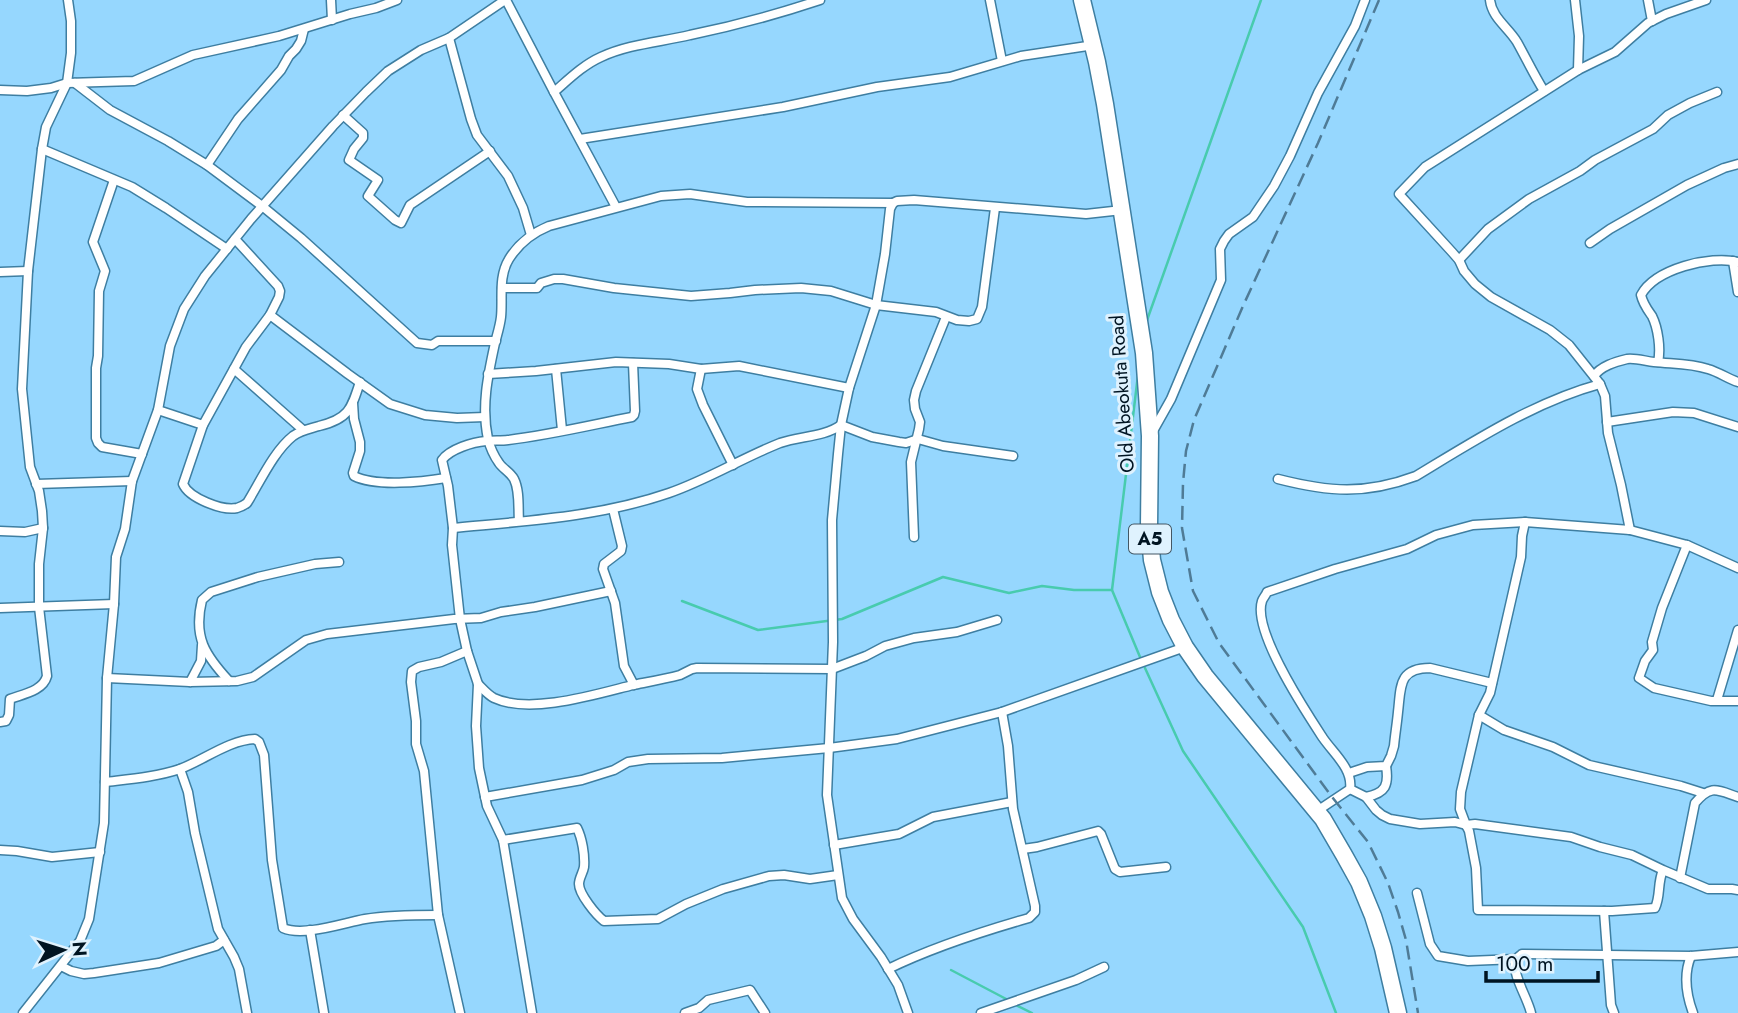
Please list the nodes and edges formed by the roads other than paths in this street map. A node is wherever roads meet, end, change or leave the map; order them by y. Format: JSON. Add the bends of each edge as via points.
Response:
{"nodes":[{"id":1,"x":68,"y":0,"type":"edge"},
{"id":2,"x":331,"y":0,"type":"edge"},
{"id":3,"x":397,"y":0,"type":"edge"},
{"id":4,"x":506,"y":0,"type":"edge"},
{"id":5,"x":820,"y":0,"type":"edge"},
{"id":6,"x":990,"y":0,"type":"edge"},
{"id":7,"x":1082,"y":0,"type":"edge"},
{"id":8,"x":1365,"y":0,"type":"edge"},
{"id":9,"x":1490,"y":0,"type":"edge"},
{"id":10,"x":1576,"y":0,"type":"edge"},
{"id":11,"x":1648,"y":0,"type":"edge"},
{"id":12,"x":1706,"y":0,"type":"edge"},
{"id":13,"x":332,"y":20,"type":"junction"},
{"id":14,"x":1652,"y":21,"type":"junction"},
{"id":15,"x":304,"y":29,"type":"junction"},
{"id":16,"x":449,"y":38,"type":"junction"},
{"id":17,"x":1094,"y":45,"type":"junction"},
{"id":18,"x":1002,"y":61,"type":"junction"},
{"id":19,"x":1578,"y":70,"type":"junction"},
{"id":20,"x":71,"y":83,"type":"junction"},
{"id":21,"x":0,"y":90,"type":"edge"},
{"id":22,"x":554,"y":92,"type":"junction"},
{"id":23,"x":1544,"y":92,"type":"junction"},
{"id":24,"x":1717,"y":92,"type":"dead end"},
{"id":25,"x":343,"y":115,"type":"junction"},
{"id":26,"x":580,"y":139,"type":"junction"},
{"id":27,"x":42,"y":149,"type":"junction"},
{"id":28,"x":490,"y":151,"type":"junction"},
{"id":29,"x":1738,"y":164,"type":"edge"},
{"id":30,"x":207,"y":165,"type":"junction"},
{"id":31,"x":114,"y":180,"type":"junction"},
{"id":32,"x":892,"y":203,"type":"junction"},
{"id":33,"x":262,"y":206,"type":"junction"},
{"id":34,"x":616,"y":207,"type":"junction"},
{"id":35,"x":995,"y":208,"type":"junction"},
{"id":36,"x":1122,"y":210,"type":"junction"},
{"id":37,"x":531,"y":235,"type":"junction"},
{"id":38,"x":235,"y":239,"type":"junction"},
{"id":39,"x":1590,"y":243,"type":"dead end"},
{"id":40,"x":227,"y":250,"type":"junction"},
{"id":41,"x":1459,"y":260,"type":"junction"},
{"id":42,"x":1736,"y":261,"type":"edge"},
{"id":43,"x":28,"y":271,"type":"junction"},
{"id":44,"x":0,"y":272,"type":"edge"},
{"id":45,"x":502,"y":288,"type":"junction"},
{"id":46,"x":1738,"y":292,"type":"edge"},
{"id":47,"x":876,"y":305,"type":"junction"},
{"id":48,"x":270,"y":315,"type":"junction"},
{"id":49,"x":946,"y":317,"type":"junction"},
{"id":50,"x":496,"y":341,"type":"junction"},
{"id":51,"x":1658,"y":362,"type":"junction"},
{"id":52,"x":633,"y":363,"type":"junction"},
{"id":53,"x":234,"y":369,"type":"junction"},
{"id":54,"x":556,"y":369,"type":"junction"},
{"id":55,"x":701,"y":369,"type":"junction"},
{"id":56,"x":488,"y":374,"type":"junction"},
{"id":57,"x":1594,"y":376,"type":"junction"},
{"id":58,"x":360,"y":382,"type":"junction"},
{"id":59,"x":1738,"y":382,"type":"edge"},
{"id":60,"x":1600,"y":384,"type":"junction"},
{"id":61,"x":849,"y":388,"type":"junction"},
{"id":62,"x":353,"y":403,"type":"junction"},
{"id":63,"x":158,"y":410,"type":"junction"},
{"id":64,"x":485,"y":417,"type":"junction"},
{"id":65,"x":1607,"y":422,"type":"junction"},
{"id":66,"x":203,"y":425,"type":"junction"},
{"id":67,"x":841,"y":425,"type":"junction"},
{"id":68,"x":1738,"y":427,"type":"edge"},
{"id":69,"x":303,"y":430,"type":"junction"},
{"id":70,"x":562,"y":430,"type":"junction"},
{"id":71,"x":1150,"y":436,"type":"junction"},
{"id":72,"x":918,"y":439,"type":"junction"},
{"id":73,"x":488,"y":440,"type":"junction"},
{"id":74,"x":142,"y":454,"type":"junction"},
{"id":75,"x":1013,"y":456,"type":"dead end"},
{"id":76,"x":733,"y":465,"type":"junction"},
{"id":77,"x":446,"y":478,"type":"junction"},
{"id":78,"x":1278,"y":479,"type":"dead end"},
{"id":79,"x":132,"y":481,"type":"junction"},
{"id":80,"x":36,"y":484,"type":"junction"},
{"id":81,"x":613,"y":509,"type":"junction"},
{"id":82,"x":519,"y":521,"type":"junction"},
{"id":83,"x":1525,"y":522,"type":"junction"},
{"id":84,"x":453,"y":527,"type":"junction"},
{"id":85,"x":43,"y":528,"type":"junction"},
{"id":86,"x":1630,"y":530,"type":"junction"},
{"id":87,"x":0,"y":531,"type":"edge"},
{"id":88,"x":914,"y":537,"type":"dead end"},
{"id":89,"x":1687,"y":545,"type":"junction"},
{"id":90,"x":339,"y":562,"type":"dead end"},
{"id":91,"x":1738,"y":568,"type":"edge"},
{"id":92,"x":611,"y":591,"type":"junction"},
{"id":93,"x":114,"y":604,"type":"junction"},
{"id":94,"x":39,"y":607,"type":"junction"},
{"id":95,"x":0,"y":608,"type":"edge"},
{"id":96,"x":460,"y":619,"type":"junction"},
{"id":97,"x":997,"y":620,"type":"dead end"},
{"id":98,"x":1738,"y":630,"type":"edge"},
{"id":99,"x":202,"y":646,"type":"junction"},
{"id":100,"x":1185,"y":647,"type":"junction"},
{"id":101,"x":467,"y":651,"type":"junction"},
{"id":102,"x":832,"y":669,"type":"junction"},
{"id":103,"x":107,"y":678,"type":"junction"},
{"id":104,"x":229,"y":681,"type":"junction"},
{"id":105,"x":190,"y":682,"type":"junction"},
{"id":106,"x":1492,"y":683,"type":"junction"},
{"id":107,"x":478,"y":684,"type":"junction"},
{"id":108,"x":634,"y":685,"type":"junction"},
{"id":109,"x":1717,"y":701,"type":"junction"},
{"id":110,"x":1738,"y":701,"type":"edge"},
{"id":111,"x":1002,"y":712,"type":"junction"},
{"id":112,"x":1479,"y":715,"type":"junction"},
{"id":113,"x":0,"y":722,"type":"edge"},
{"id":114,"x":830,"y":748,"type":"junction"},
{"id":115,"x":1386,"y":766,"type":"junction"},
{"id":116,"x":180,"y":769,"type":"junction"},
{"id":117,"x":1349,"y":773,"type":"junction"},
{"id":118,"x":105,"y":782,"type":"junction"},
{"id":119,"x":1350,"y":789,"type":"junction"},
{"id":120,"x":1703,"y":793,"type":"junction"},
{"id":121,"x":485,"y":797,"type":"junction"},
{"id":122,"x":1366,"y":797,"type":"junction"},
{"id":123,"x":1738,"y":797,"type":"edge"},
{"id":124,"x":1012,"y":802,"type":"junction"},
{"id":125,"x":1316,"y":812,"type":"junction"},
{"id":126,"x":1466,"y":825,"type":"junction"},
{"id":127,"x":503,"y":840,"type":"junction"},
{"id":128,"x":834,"y":845,"type":"junction"},
{"id":129,"x":1023,"y":849,"type":"junction"},
{"id":130,"x":0,"y":850,"type":"edge"},
{"id":131,"x":100,"y":852,"type":"junction"},
{"id":132,"x":1166,"y":867,"type":"dead end"},
{"id":133,"x":1663,"y":870,"type":"junction"},
{"id":134,"x":838,"y":875,"type":"junction"},
{"id":135,"x":1681,"y":877,"type":"junction"},
{"id":136,"x":1738,"y":890,"type":"edge"},
{"id":137,"x":1417,"y":893,"type":"dead end"},
{"id":138,"x":1604,"y":911,"type":"junction"},
{"id":139,"x":438,"y":915,"type":"junction"},
{"id":140,"x":310,"y":930,"type":"junction"},
{"id":141,"x":224,"y":940,"type":"junction"},
{"id":142,"x":1738,"y":952,"type":"edge"},
{"id":143,"x":1606,"y":955,"type":"junction"},
{"id":144,"x":1691,"y":956,"type":"junction"},
{"id":145,"x":1517,"y":959,"type":"junction"},
{"id":146,"x":61,"y":966,"type":"junction"},
{"id":147,"x":1104,"y":967,"type":"dead end"},
{"id":148,"x":887,"y":969,"type":"junction"},
{"id":149,"x":23,"y":1013,"type":"edge"},
{"id":150,"x":247,"y":1013,"type":"edge"},
{"id":151,"x":324,"y":1013,"type":"edge"},
{"id":152,"x":460,"y":1013,"type":"edge"},
{"id":153,"x":532,"y":1013,"type":"edge"},
{"id":154,"x":685,"y":1013,"type":"edge"},
{"id":155,"x":765,"y":1013,"type":"edge"},
{"id":156,"x":908,"y":1013,"type":"edge"},
{"id":157,"x":981,"y":1013,"type":"edge"},
{"id":158,"x":1398,"y":1013,"type":"edge"},
{"id":159,"x":1531,"y":1013,"type":"edge"},
{"id":160,"x":1614,"y":1013,"type":"edge"},
{"id":161,"x":1693,"y":1013,"type":"edge"}],
"edges":[{"from":1,"to":20,"type":"street"},
{"from":2,"to":13,"type":"street"},
{"from":3,"to":13,"type":"street"},
{"from":4,"to":16,"type":"street"},
{"from":4,"to":22,"type":"street"},
{"from":5,"to":22,"type":"street","via":[[601,57]]},
{"from":6,"to":18,"type":"street"},
{"from":7,"to":17,"type":"highway","name":"Old Abeokuta Road","number":"A5"},
{"from":8,"to":71,"type":"street","via":[[1274,186],[1253,216],[1229,234],[1220,249],[1220,280],[1171,399]]},
{"from":9,"to":23,"type":"street"},
{"from":10,"to":19,"type":"street"},
{"from":11,"to":14,"type":"street"},
{"from":12,"to":14,"type":"street"},
{"from":13,"to":15,"type":"street"},
{"from":14,"to":19,"type":"street","via":[[1615,52]]},
{"from":15,"to":20,"type":"street","via":[[193,55],[134,81]]},
{"from":15,"to":30,"type":"street","via":[[296,49]]},
{"from":16,"to":25,"type":"street","via":[[388,71]]},
{"from":16,"to":28,"type":"street","via":[[471,119]]},
{"from":17,"to":18,"type":"street"},
{"from":17,"to":36,"type":"highway","name":"Old Abeokuta Road","number":"A5"},
{"from":18,"to":26,"type":"street","via":[[950,77]]},
{"from":19,"to":23,"type":"street"},
{"from":20,"to":21,"type":"street"},
{"from":20,"to":27,"type":"street","via":[[46,127]]},
{"from":20,"to":30,"type":"street"},
{"from":22,"to":26,"type":"street"},
{"from":23,"to":41,"type":"street","via":[[1425,167],[1399,194]]},
{"from":24,"to":41,"type":"street","via":[[1663,118],[1653,129],[1530,199],[1488,229]]},
{"from":25,"to":28,"type":"street","via":[[363,138],[349,160],[378,180],[368,196],[401,223],[410,205]]},
{"from":25,"to":33,"type":"street"},
{"from":26,"to":34,"type":"street"},
{"from":27,"to":31,"type":"street"},
{"from":27,"to":43,"type":"street"},
{"from":28,"to":37,"type":"street","via":[[516,190]]},
{"from":29,"to":39,"type":"street","via":[[1687,185]]},
{"from":30,"to":33,"type":"street"},
{"from":31,"to":40,"type":"street","via":[[166,208]]},
{"from":31,"to":74,"type":"street","via":[[93,242],[105,271],[99,291],[96,438],[102,447]]},
{"from":32,"to":34,"type":"street","via":[[747,202],[690,194]]},
{"from":32,"to":35,"type":"street","via":[[914,200]]},
{"from":32,"to":47,"type":"street"},
{"from":33,"to":38,"type":"street"},
{"from":33,"to":50,"type":"street","via":[[416,343]]},
{"from":34,"to":37,"type":"street"},
{"from":35,"to":36,"type":"street","via":[[1086,214]]},
{"from":35,"to":49,"type":"street","via":[[980,315],[969,321]]},
{"from":36,"to":71,"type":"highway","name":"Old Abeokuta Road","number":"A5","via":[[1144,353]]},
{"from":37,"to":45,"type":"street","via":[[508,260]]},
{"from":38,"to":40,"type":"street"},
{"from":38,"to":48,"type":"street","via":[[279,288]]},
{"from":40,"to":63,"type":"street","via":[[184,309],[170,346]]},
{"from":41,"to":57,"type":"street","via":[[1475,284],[1550,330]]},
{"from":42,"to":46,"type":"street"},
{"from":42,"to":51,"type":"street","via":[[1720,259],[1673,269],[1644,289],[1640,295],[1660,346]]},
{"from":43,"to":44,"type":"street"},
{"from":43,"to":80,"type":"street","via":[[22,389]]},
{"from":45,"to":47,"type":"street","via":[[537,288],[564,279],[691,296],[801,288],[831,290]]},
{"from":45,"to":50,"type":"street"},
{"from":47,"to":49,"type":"street"},
{"from":47,"to":61,"type":"street"},
{"from":48,"to":53,"type":"street"},
{"from":48,"to":58,"type":"street"},
{"from":49,"to":72,"type":"street","via":[[916,391]]},
{"from":50,"to":56,"type":"street"},
{"from":51,"to":57,"type":"street","via":[[1626,359],[1599,369]]},
{"from":51,"to":59,"type":"street","via":[[1711,369]]},
{"from":52,"to":54,"type":"street"},
{"from":52,"to":55,"type":"street"},
{"from":52,"to":70,"type":"street","via":[[634,415]]},
{"from":53,"to":66,"type":"street"},
{"from":53,"to":69,"type":"street"},
{"from":54,"to":56,"type":"street"},
{"from":54,"to":70,"type":"street"},
{"from":55,"to":61,"type":"street","via":[[739,366]]},
{"from":55,"to":76,"type":"street","via":[[697,389]]},
{"from":56,"to":64,"type":"street"},
{"from":57,"to":60,"type":"street"},
{"from":58,"to":62,"type":"street"},
{"from":58,"to":64,"type":"street","via":[[390,404],[425,415]]},
{"from":60,"to":65,"type":"street"},
{"from":60,"to":78,"type":"street","via":[[1506,423],[1400,482],[1348,490]]},
{"from":61,"to":67,"type":"street"},
{"from":62,"to":69,"type":"street","via":[[342,418]]},
{"from":62,"to":77,"type":"street","via":[[360,442],[354,476],[392,482]]},
{"from":63,"to":66,"type":"street"},
{"from":63,"to":74,"type":"street"},
{"from":64,"to":73,"type":"street"},
{"from":65,"to":68,"type":"street","via":[[1673,412],[1694,413]]},
{"from":65,"to":86,"type":"street"},
{"from":66,"to":69,"type":"street","via":[[183,487],[211,505],[227,509],[247,503],[280,449]]},
{"from":67,"to":72,"type":"street","via":[[906,443]]},
{"from":67,"to":76,"type":"street","via":[[782,443]]},
{"from":67,"to":102,"type":"street","via":[[832,520]]},
{"from":70,"to":73,"type":"street"},
{"from":71,"to":100,"type":"highway","name":"Old Abeokuta Road","number":"A5","via":[[1152,559],[1160,592]]},
{"from":72,"to":75,"type":"street"},
{"from":72,"to":88,"type":"street","via":[[911,462]]},
{"from":73,"to":77,"type":"street","via":[[445,455]]},
{"from":73,"to":82,"type":"street","via":[[513,478]]},
{"from":74,"to":79,"type":"street"},
{"from":76,"to":81,"type":"street","via":[[671,492]]},
{"from":77,"to":84,"type":"street"},
{"from":79,"to":80,"type":"street"},
{"from":79,"to":93,"type":"street","via":[[116,557]]},
{"from":80,"to":85,"type":"street"},
{"from":81,"to":82,"type":"street"},
{"from":81,"to":92,"type":"street","via":[[622,546],[604,564]]},
{"from":82,"to":84,"type":"street"},
{"from":83,"to":86,"type":"street"},
{"from":83,"to":106,"type":"street"},
{"from":83,"to":117,"type":"street","via":[[1473,525],[1436,535],[1407,549],[1267,592],[1261,603],[1265,635],[1292,688]]},
{"from":84,"to":96,"type":"street"},
{"from":85,"to":87,"type":"street"},
{"from":85,"to":94,"type":"street"},
{"from":86,"to":89,"type":"street"},
{"from":89,"to":91,"type":"street"},
{"from":89,"to":109,"type":"street","via":[[1662,608],[1653,650],[1639,678],[1654,688]]},
{"from":90,"to":99,"type":"street","via":[[258,576],[211,592],[200,608]]},
{"from":92,"to":96,"type":"street"},
{"from":92,"to":108,"type":"street","via":[[624,666]]},
{"from":93,"to":94,"type":"street"},
{"from":93,"to":103,"type":"street"},
{"from":94,"to":95,"type":"street"},
{"from":94,"to":113,"type":"street","via":[[45,683],[10,699],[9,715]]},
{"from":96,"to":101,"type":"street"},
{"from":96,"to":104,"type":"street","via":[[327,634],[306,640],[253,677]]},
{"from":97,"to":102,"type":"street","via":[[885,646]]},
{"from":98,"to":109,"type":"street"},
{"from":99,"to":104,"type":"street"},
{"from":99,"to":105,"type":"street","via":[[201,661]]},
{"from":100,"to":111,"type":"street"},
{"from":100,"to":125,"type":"highway","name":"Old Abeokuta Road","number":"A5"},
{"from":101,"to":107,"type":"street"},
{"from":101,"to":139,"type":"street","via":[[412,671],[416,744],[424,771]]},
{"from":102,"to":108,"type":"street","via":[[692,668]]},
{"from":102,"to":114,"type":"street"},
{"from":103,"to":105,"type":"street"},
{"from":103,"to":118,"type":"street"},
{"from":104,"to":105,"type":"street"},
{"from":106,"to":112,"type":"street"},
{"from":106,"to":115,"type":"street","via":[[1430,668],[1406,675],[1400,685],[1394,746]]},
{"from":107,"to":108,"type":"street","via":[[492,697],[520,703],[570,701]]},
{"from":107,"to":121,"type":"street","via":[[476,726]]},
{"from":109,"to":110,"type":"street"},
{"from":111,"to":114,"type":"street","via":[[897,739]]},
{"from":111,"to":124,"type":"street"},
{"from":112,"to":120,"type":"street","via":[[1589,765]]},
{"from":112,"to":126,"type":"street","via":[[1461,792],[1460,809]]},
{"from":114,"to":121,"type":"street","via":[[648,759],[582,780]]},
{"from":114,"to":128,"type":"street","via":[[827,795]]},
{"from":115,"to":117,"type":"street"},
{"from":115,"to":122,"type":"street","via":[[1384,789]]},
{"from":116,"to":118,"type":"street"},
{"from":116,"to":140,"type":"street","via":[[240,741],[255,739],[259,743],[283,928]]},
{"from":116,"to":141,"type":"street"},
{"from":117,"to":119,"type":"street"},
{"from":118,"to":131,"type":"street"},
{"from":119,"to":122,"type":"street"},
{"from":119,"to":125,"type":"street"},
{"from":120,"to":123,"type":"street","via":[[1715,790]]},
{"from":120,"to":135,"type":"street","via":[[1695,803]]},
{"from":121,"to":127,"type":"street"},
{"from":122,"to":126,"type":"street","via":[[1385,818]]},
{"from":124,"to":128,"type":"street","via":[[933,817],[899,834]]},
{"from":124,"to":129,"type":"street"},
{"from":125,"to":158,"type":"highway","name":"Old Abeokuta Road","number":"A5","via":[[1344,855],[1373,916]]},
{"from":126,"to":133,"type":"street","via":[[1571,837],[1632,855]]},
{"from":126,"to":138,"type":"street","via":[[1476,868],[1478,910]]},
{"from":127,"to":134,"type":"street","via":[[578,828],[584,869],[580,891],[604,921],[658,919],[723,889],[769,876],[810,879]]},
{"from":127,"to":153,"type":"street"},
{"from":128,"to":134,"type":"street"},
{"from":129,"to":132,"type":"street","via":[[1098,831],[1120,872]]},
{"from":129,"to":148,"type":"street","via":[[1035,906],[1029,918],[946,943]]},
{"from":130,"to":131,"type":"street","via":[[52,857]]},
{"from":131,"to":146,"type":"street","via":[[89,919],[80,941]]},
{"from":133,"to":135,"type":"street"},
{"from":133,"to":138,"type":"street","via":[[1655,908]]},
{"from":134,"to":148,"type":"street","via":[[842,898]]},
{"from":135,"to":136,"type":"street","via":[[1708,889]]},
{"from":137,"to":145,"type":"street","via":[[1430,944],[1438,956],[1468,961]]},
{"from":138,"to":143,"type":"street"},
{"from":139,"to":140,"type":"street","via":[[367,919]]},
{"from":139,"to":152,"type":"street"},
{"from":140,"to":151,"type":"street"},
{"from":141,"to":146,"type":"street","via":[[159,963],[84,974]]},
{"from":141,"to":150,"type":"street","via":[[239,970]]},
{"from":142,"to":144,"type":"street"},
{"from":143,"to":144,"type":"street"},
{"from":143,"to":145,"type":"street","via":[[1529,953]]},
{"from":143,"to":160,"type":"street"},
{"from":144,"to":161,"type":"street","via":[[1685,984]]},
{"from":145,"to":159,"type":"street","via":[[1519,984]]},
{"from":146,"to":149,"type":"street"},
{"from":147,"to":157,"type":"street"},
{"from":148,"to":156,"type":"street"},
{"from":154,"to":155,"type":"street","via":[[708,1000],[750,990]]}]}
